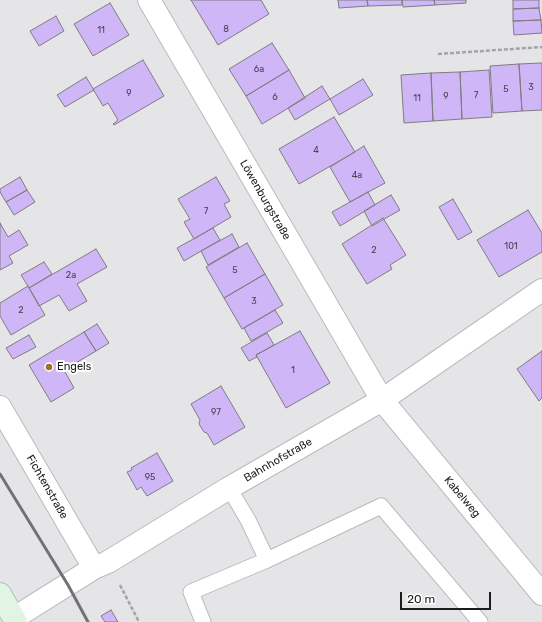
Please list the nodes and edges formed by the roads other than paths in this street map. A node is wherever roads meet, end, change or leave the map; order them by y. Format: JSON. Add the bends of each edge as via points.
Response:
{"nodes":[{"id":1,"x":149,"y":0,"type":"edge"},
{"id":2,"x":542,"y":290,"type":"edge"},
{"id":3,"x":382,"y":400,"type":"junction"},
{"id":4,"x":0,"y":407,"type":"edge"},
{"id":5,"x":229,"y":488,"type":"junction"},
{"id":6,"x":267,"y":560,"type":"junction"},
{"id":7,"x":101,"y":565,"type":"junction"},
{"id":8,"x":0,"y":594,"type":"edge"},
{"id":9,"x":542,"y":594,"type":"edge"},
{"id":10,"x":13,"y":621,"type":"edge"},
{"id":11,"x":203,"y":622,"type":"edge"},
{"id":12,"x":480,"y":622,"type":"edge"}],
"edges":[{"from":1,"to":3,"type":"street","name":"Löwenburgstraße"},
{"from":2,"to":3,"type":"street","name":"Bahnhofstraße"},
{"from":3,"to":5,"type":"street","name":"Bahnhofstraße"},
{"from":3,"to":9,"type":"street","name":"Kabelweg"},
{"from":4,"to":7,"type":"street","name":"Fichtenstraße"},
{"from":5,"to":6,"type":"lane"},
{"from":5,"to":7,"type":"street","name":"Bahnhofstraße"},
{"from":6,"to":11,"type":"lane","via":[[191,592]]},
{"from":6,"to":12,"type":"lane","via":[[381,506]]},
{"from":7,"to":10,"type":"street","name":"Bahnhofstraße"},
{"from":8,"to":10,"type":"main road"}]}
